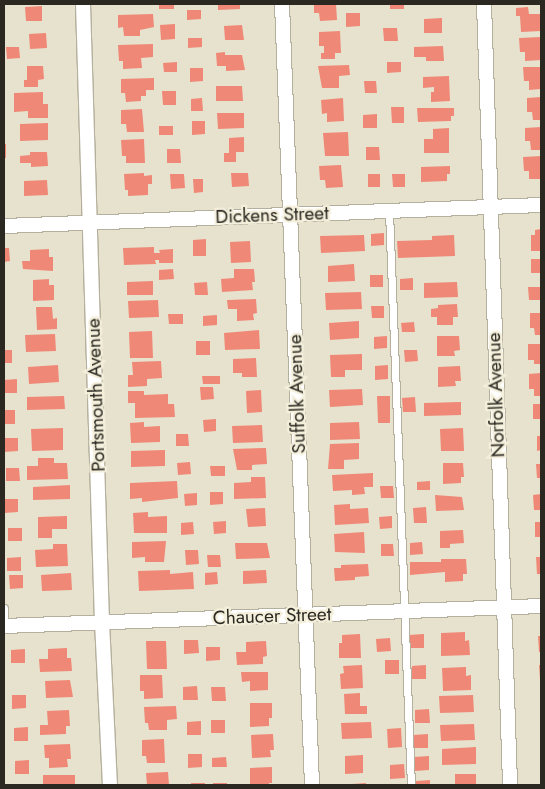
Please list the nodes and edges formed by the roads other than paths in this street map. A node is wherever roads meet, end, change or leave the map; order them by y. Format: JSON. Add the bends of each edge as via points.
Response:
{"nodes":[{"id":1,"x":83,"y":4,"type":"edge"},
{"id":2,"x":282,"y":4,"type":"edge"},
{"id":3,"x":484,"y":4,"type":"edge"},
{"id":4,"x":541,"y":205,"type":"edge"},
{"id":5,"x":490,"y":207,"type":"junction"},
{"id":6,"x":389,"y":211,"type":"junction"},
{"id":7,"x":290,"y":214,"type":"junction"},
{"id":8,"x":91,"y":222,"type":"junction"},
{"id":9,"x":4,"y":226,"type":"edge"},
{"id":10,"x":541,"y":606,"type":"edge"},
{"id":11,"x":502,"y":607,"type":"junction"},
{"id":12,"x":4,"y":608,"type":"edge"},
{"id":13,"x":405,"y":611,"type":"junction"},
{"id":14,"x":304,"y":614,"type":"junction"},
{"id":15,"x":102,"y":622,"type":"junction"},
{"id":16,"x":4,"y":626,"type":"edge"},
{"id":17,"x":110,"y":785,"type":"edge"},
{"id":18,"x":312,"y":785,"type":"edge"},
{"id":19,"x":411,"y":785,"type":"edge"},
{"id":20,"x":510,"y":785,"type":"edge"}],
"edges":[{"from":1,"to":8,"type":"street","name":"Portsmouth Avenue"},
{"from":2,"to":7,"type":"street","name":"Suffolk Avenue"},
{"from":3,"to":5,"type":"street","name":"Norfolk Avenue"},
{"from":4,"to":5,"type":"street","name":"Dickens Street"},
{"from":5,"to":6,"type":"street","name":"Dickens Street"},
{"from":5,"to":11,"type":"street","name":"Norfolk Avenue"},
{"from":6,"to":7,"type":"street","name":"Dickens Street"},
{"from":6,"to":13,"type":"lane"},
{"from":7,"to":8,"type":"street","name":"Dickens Street"},
{"from":7,"to":14,"type":"street","name":"Suffolk Avenue"},
{"from":8,"to":9,"type":"street","name":"Dickens Street"},
{"from":8,"to":15,"type":"street","name":"Portsmouth Avenue"},
{"from":10,"to":11,"type":"street","name":"Chaucer Street"},
{"from":11,"to":13,"type":"street","name":"Chaucer Street"},
{"from":11,"to":20,"type":"street","name":"Norfolk Avenue"},
{"from":12,"to":16,"type":"lane"},
{"from":13,"to":14,"type":"street","name":"Chaucer Street"},
{"from":13,"to":19,"type":"lane"},
{"from":14,"to":15,"type":"street","name":"Chaucer Street"},
{"from":14,"to":18,"type":"street","name":"Suffolk Avenue"},
{"from":15,"to":16,"type":"street","name":"Chaucer Street"},
{"from":15,"to":17,"type":"street","name":"Portsmouth Avenue"}]}
